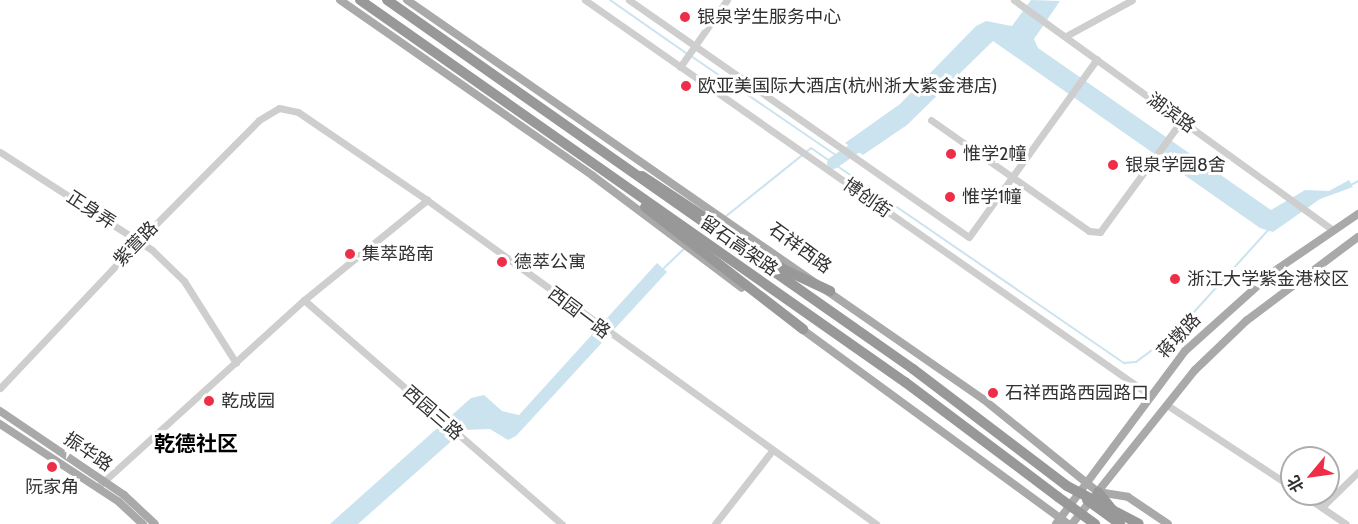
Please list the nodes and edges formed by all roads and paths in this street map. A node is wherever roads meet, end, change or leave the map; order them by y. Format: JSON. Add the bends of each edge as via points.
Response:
{"nodes":[{"id":1,"x":340,"y":0,"type":"edge"},
{"id":2,"x":360,"y":0,"type":"edge"},
{"id":3,"x":387,"y":0,"type":"edge"},
{"id":4,"x":407,"y":0,"type":"edge"},
{"id":5,"x":585,"y":0,"type":"edge"},
{"id":6,"x":629,"y":0,"type":"edge"},
{"id":7,"x":727,"y":0,"type":"edge"},
{"id":8,"x":1014,"y":0,"type":"edge"},
{"id":9,"x":1132,"y":0,"type":"edge"},
{"id":10,"x":1066,"y":36,"type":"junction"},
{"id":11,"x":693,"y":49,"type":"junction"},
{"id":12,"x":1095,"y":62,"type":"junction"},
{"id":13,"x":681,"y":66,"type":"junction"},
{"id":14,"x":279,"y":108,"type":"joint"},
{"id":15,"x":931,"y":120,"type":"dead end"},
{"id":16,"x":1180,"y":122,"type":"junction"},
{"id":17,"x":0,"y":152,"type":"edge"},
{"id":18,"x":1012,"y":177,"type":"junction"},
{"id":19,"x":427,"y":200,"type":"junction"},
{"id":20,"x":1358,"y":214,"type":"edge"},
{"id":21,"x":708,"y":216,"type":"junction"},
{"id":22,"x":1332,"y":230,"type":"junction"},
{"id":23,"x":721,"y":231,"type":"junction"},
{"id":24,"x":683,"y":237,"type":"junction"},
{"id":25,"x":1358,"y":237,"type":"edge"},
{"id":26,"x":139,"y":241,"type":"junction"},
{"id":27,"x":700,"y":249,"type":"junction"},
{"id":28,"x":830,"y":291,"type":"junction"},
{"id":29,"x":304,"y":300,"type":"junction"},
{"id":30,"x":803,"y":329,"type":"joint"},
{"id":31,"x":236,"y":363,"type":"junction"},
{"id":32,"x":0,"y":388,"type":"edge"},
{"id":33,"x":1150,"y":395,"type":"junction"},
{"id":34,"x":1167,"y":405,"type":"junction"},
{"id":35,"x":0,"y":411,"type":"edge"},
{"id":36,"x":0,"y":424,"type":"edge"},
{"id":37,"x":771,"y":452,"type":"junction"},
{"id":38,"x":1358,"y":472,"type":"edge"},
{"id":39,"x":1280,"y":479,"type":"edge"},
{"id":40,"x":1087,"y":483,"type":"junction"},
{"id":41,"x":99,"y":486,"type":"junction"},
{"id":42,"x":1067,"y":486,"type":"junction"},
{"id":43,"x":1098,"y":492,"type":"junction"},
{"id":44,"x":1058,"y":497,"type":"junction"},
{"id":45,"x":1322,"y":507,"type":"joint"},
{"id":46,"x":1058,"y":521,"type":"edge"},
{"id":47,"x":143,"y":524,"type":"edge"},
{"id":48,"x":155,"y":524,"type":"edge"},
{"id":49,"x":562,"y":524,"type":"edge"},
{"id":50,"x":715,"y":524,"type":"edge"},
{"id":51,"x":876,"y":524,"type":"edge"},
{"id":52,"x":1070,"y":524,"type":"edge"},
{"id":53,"x":1087,"y":524,"type":"edge"},
{"id":54,"x":1095,"y":524,"type":"edge"},
{"id":55,"x":1120,"y":524,"type":"edge"},
{"id":56,"x":1132,"y":524,"type":"edge"},
{"id":57,"x":1139,"y":524,"type":"edge"},
{"id":58,"x":1168,"y":524,"type":"edge"},
{"id":59,"x":1346,"y":524,"type":"edge"}],
"edges":[{"from":1,"to":24,"type":"main road"},
{"from":2,"to":24,"type":"highway","name":"留石高架路","via":[[616,179]]},
{"from":3,"to":21,"type":"highway","name":"留石高架路","via":[[629,172]]},
{"from":4,"to":21,"type":"main road","name":"石祥西路"},
{"from":5,"to":13,"type":"street","name":"博创街"},
{"from":6,"to":11,"type":"street"},
{"from":7,"to":11,"type":"street"},
{"from":8,"to":10,"type":"street","name":"湖滨路"},
{"from":9,"to":10,"type":"street"},
{"from":10,"to":12,"type":"street","name":"湖滨路"},
{"from":11,"to":13,"type":"street"},
{"from":11,"to":18,"type":"street","via":[[969,237]]},
{"from":12,"to":16,"type":"street","name":"湖滨路"},
{"from":12,"to":18,"type":"street"},
{"from":13,"to":33,"type":"street","name":"博创街"},
{"from":14,"to":19,"type":"street","name":"西园一路","via":[[298,112]]},
{"from":14,"to":26,"type":"street","name":"紫萱路","via":[[259,120]]},
{"from":15,"to":18,"type":"street"},
{"from":16,"to":18,"type":"street","via":[[1100,232],[1089,231]]},
{"from":16,"to":22,"type":"street","name":"湖滨路"},
{"from":17,"to":26,"type":"street","name":"正身弄"},
{"from":19,"to":29,"type":"street"},
{"from":19,"to":37,"type":"street","name":"西园一路"},
{"from":20,"to":22,"type":"main road","name":"蒋墩路"},
{"from":21,"to":23,"type":"highway","name":"留石高架路"},
{"from":21,"to":28,"type":"main road","name":"石祥西路","via":[[733,221]]},
{"from":22,"to":33,"type":"main road","name":"蒋墩路","via":[[1238,301],[1185,351]]},
{"from":23,"to":28,"type":"highway","via":[[784,270]]},
{"from":23,"to":42,"type":"highway","name":"留石高架路"},
{"from":24,"to":27,"type":"highway","name":"留石高架路"},
{"from":24,"to":27,"type":"main road"},
{"from":25,"to":34,"type":"main road","name":"蒋墩路","via":[[1246,321]]},
{"from":26,"to":31,"type":"street","name":"正身弄","via":[[184,281]]},
{"from":26,"to":32,"type":"street","name":"紫萱路"},
{"from":27,"to":30,"type":"highway"},
{"from":27,"to":44,"type":"highway","name":"留石高架路","via":[[905,382]]},
{"from":28,"to":40,"type":"main road","name":"石祥西路","via":[[984,399]]},
{"from":29,"to":31,"type":"street"},
{"from":29,"to":49,"type":"street","name":"西园三路"},
{"from":30,"to":46,"type":"main road"},
{"from":31,"to":41,"type":"street"},
{"from":33,"to":40,"type":"main road","name":"蒋墩路"},
{"from":34,"to":39,"type":"street"},
{"from":34,"to":43,"type":"main road","name":"蒋墩路"},
{"from":35,"to":41,"type":"main road","name":"振华路"},
{"from":36,"to":41,"type":"main road","name":"振华路"},
{"from":37,"to":50,"type":"street"},
{"from":37,"to":51,"type":"street","name":"西园一路"},
{"from":38,"to":45,"type":"street"},
{"from":40,"to":43,"type":"main road","name":"石祥西路"},
{"from":40,"to":46,"type":"main road","name":"蒋墩路"},
{"from":41,"to":47,"type":"main road","name":"振华路"},
{"from":41,"to":48,"type":"main road","name":"振华路"},
{"from":42,"to":55,"type":"highway","name":"留石高架路","bridge":true},
{"from":42,"to":57,"type":"highway","bridge":true},
{"from":43,"to":52,"type":"main road","name":"蒋墩路"},
{"from":43,"to":56,"type":"highway"},
{"from":43,"to":58,"type":"main road","name":"石祥西路","via":[[1128,497]]},
{"from":44,"to":53,"type":"highway","bridge":true},
{"from":44,"to":54,"type":"highway","name":"留石高架路","bridge":true},
{"from":45,"to":59,"type":"street"},
{"from":46,"to":52,"type":"main road"}]}
